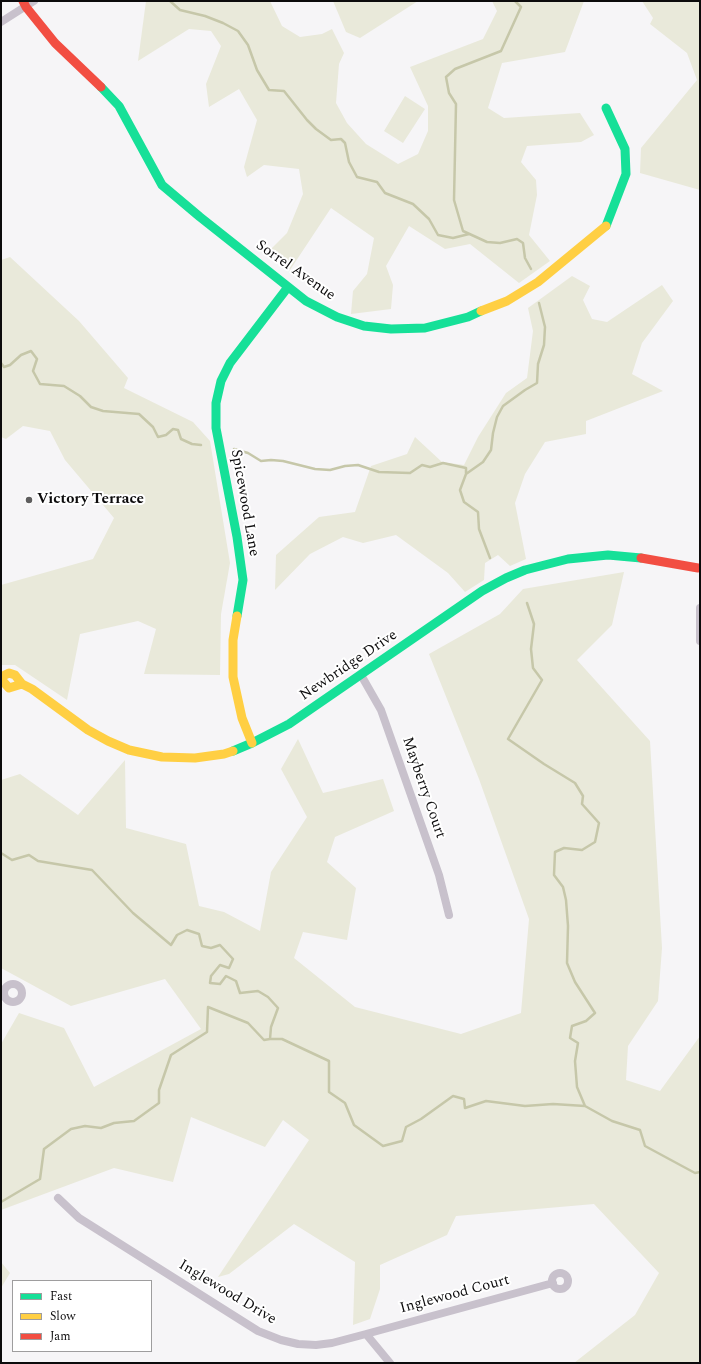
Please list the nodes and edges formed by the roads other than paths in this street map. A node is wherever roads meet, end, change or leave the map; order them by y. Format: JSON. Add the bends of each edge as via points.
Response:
{"nodes":[{"id":1,"x":34,"y":1,"type":"edge"},
{"id":2,"x":25,"y":4,"type":"edge"},
{"id":3,"x":1,"y":22,"type":"edge"},
{"id":4,"x":606,"y":108,"type":"dead end"},
{"id":5,"x":288,"y":287,"type":"junction"},
{"id":6,"x":699,"y":569,"type":"edge"},
{"id":7,"x":700,"y":608,"type":"edge"},
{"id":8,"x":700,"y":641,"type":"edge"},
{"id":9,"x":361,"y":675,"type":"junction"},
{"id":10,"x":1,"y":678,"type":"edge"},
{"id":11,"x":252,"y":743,"type":"junction"},
{"id":12,"x":449,"y":915,"type":"dead end"},
{"id":13,"x":58,"y":1198,"type":"dead end"},
{"id":14,"x":553,"y":1283,"type":"dead end"},
{"id":15,"x":366,"y":1334,"type":"junction"},
{"id":16,"x":390,"y":1363,"type":"edge"}],
"edges":[{"from":1,"to":2,"type":"street"},
{"from":2,"to":3,"type":"street"},
{"from":2,"to":5,"type":"street","name":"Sorrel Avenue","via":[[55,44],[119,106],[162,185]]},
{"from":4,"to":5,"type":"street","name":"Sorrel Avenue","via":[[625,149],[626,174],[605,228],[538,282],[507,301],[468,317],[425,328],[391,330],[364,326],[337,317]]},
{"from":5,"to":11,"type":"street","name":"Spicewood Lane","via":[[230,363],[221,381],[216,403],[216,428],[243,580],[233,640],[233,677],[242,718]]},
{"from":6,"to":9,"type":"street","name":"Newbridge Drive","via":[[637,557],[608,555],[568,559],[525,570],[482,591]]},
{"from":7,"to":8,"type":"street"},
{"from":9,"to":11,"type":"street","name":"Newbridge Drive","via":[[289,724]]},
{"from":9,"to":12,"type":"street","name":"Mayberry Court","via":[[381,710],[438,875]]},
{"from":10,"to":11,"type":"street","name":"Newbridge Drive","via":[[9,673],[13,674],[22,684],[88,730],[129,750],[162,757],[195,758],[224,754]]},
{"from":13,"to":15,"type":"street","name":"Inglewood Drive","via":[[79,1218],[258,1331],[281,1340],[316,1345]]},
{"from":14,"to":15,"type":"street","name":"Inglewood Court"},
{"from":15,"to":16,"type":"street"}]}
